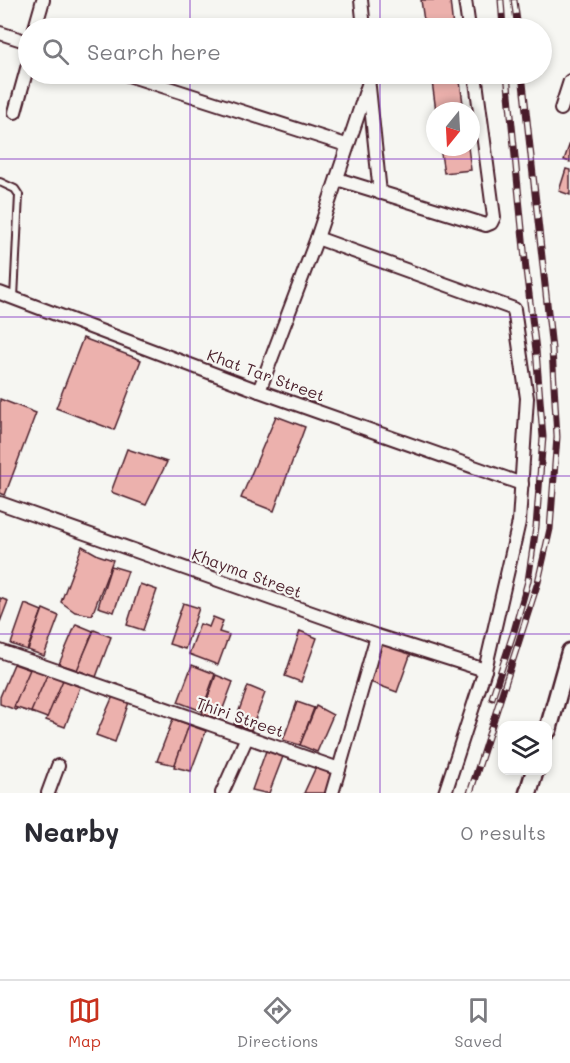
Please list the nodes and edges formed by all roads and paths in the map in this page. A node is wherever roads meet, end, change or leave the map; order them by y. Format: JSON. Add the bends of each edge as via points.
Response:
{"nodes":[{"id":1,"x":43,"y":0,"type":"edge"},
{"id":2,"x":361,"y":0,"type":"edge"},
{"id":3,"x":465,"y":0,"type":"edge"},
{"id":4,"x":38,"y":18,"type":"edge"},
{"id":5,"x":363,"y":18,"type":"edge"},
{"id":6,"x":468,"y":18,"type":"edge"},
{"id":7,"x":0,"y":33,"type":"edge"},
{"id":8,"x":18,"y":39,"type":"edge"},
{"id":9,"x":570,"y":81,"type":"edge"},
{"id":10,"x":23,"y":84,"type":"edge"},
{"id":11,"x":156,"y":84,"type":"edge"},
{"id":12,"x":366,"y":84,"type":"edge"},
{"id":13,"x":369,"y":84,"type":"edge"},
{"id":14,"x":476,"y":84,"type":"edge"},
{"id":15,"x":561,"y":109,"type":"dead end"},
{"id":16,"x":15,"y":112,"type":"dead end"},
{"id":17,"x":346,"y":145,"type":"junction"},
{"id":18,"x":337,"y":178,"type":"junction"},
{"id":19,"x":0,"y":182,"type":"edge"},
{"id":20,"x":381,"y":193,"type":"junction"},
{"id":21,"x":317,"y":238,"type":"junction"},
{"id":22,"x":0,"y":293,"type":"edge"},
{"id":23,"x":14,"y":298,"type":"junction"},
{"id":24,"x":259,"y":391,"type":"junction"},
{"id":25,"x":522,"y":484,"type":"junction"},
{"id":26,"x":0,"y":502,"type":"edge"},
{"id":27,"x":377,"y":636,"type":"junction"},
{"id":28,"x":0,"y":651,"type":"edge"},
{"id":29,"x":570,"y":652,"type":"edge"},
{"id":30,"x":485,"y":670,"type":"junction"},
{"id":31,"x":551,"y":721,"type":"edge"},
{"id":32,"x":247,"y":737,"type":"junction"},
{"id":33,"x":58,"y":766,"type":"dead end"},
{"id":34,"x":339,"y":769,"type":"junction"},
{"id":35,"x":534,"y":775,"type":"edge"},
{"id":36,"x":48,"y":793,"type":"edge"},
{"id":37,"x":222,"y":793,"type":"edge"},
{"id":38,"x":332,"y":793,"type":"edge"},
{"id":39,"x":445,"y":793,"type":"edge"},
{"id":40,"x":528,"y":793,"type":"edge"}],
"edges":[{"from":1,"to":4,"type":"street"},
{"from":2,"to":5,"type":"street"},
{"from":3,"to":6,"type":"street"},
{"from":7,"to":8,"type":"street"},
{"from":9,"to":15,"type":"street"},
{"from":10,"to":16,"type":"street"},
{"from":11,"to":17,"type":"street"},
{"from":12,"to":17,"type":"street"},
{"from":13,"to":20,"type":"street"},
{"from":14,"to":20,"type":"street","via":[[494,217],[491,223],[486,225]]},
{"from":17,"to":18,"type":"street"},
{"from":18,"to":20,"type":"street"},
{"from":18,"to":21,"type":"street"},
{"from":19,"to":23,"type":"lane","via":[[19,195]]},
{"from":21,"to":24,"type":"street"},
{"from":21,"to":25,"type":"street","via":[[514,309],[528,399]]},
{"from":22,"to":23,"type":"street","name":"Khat Tar Street"},
{"from":23,"to":24,"type":"street","name":"Khat Tar Street"},
{"from":24,"to":25,"type":"street","name":"Khat Tar Street"},
{"from":25,"to":30,"type":"street","via":[[519,522]]},
{"from":26,"to":27,"type":"street","name":"Khayma Street"},
{"from":27,"to":30,"type":"street","name":"Khayma Street"},
{"from":27,"to":34,"type":"street"},
{"from":28,"to":32,"type":"street","name":"Thiri Street"},
{"from":29,"to":31,"type":"main road"},
{"from":30,"to":39,"type":"street"},
{"from":32,"to":34,"type":"street","name":"Thiri Street"},
{"from":32,"to":37,"type":"street"},
{"from":33,"to":36,"type":"street"},
{"from":34,"to":38,"type":"street"},
{"from":35,"to":40,"type":"main road"}]}
